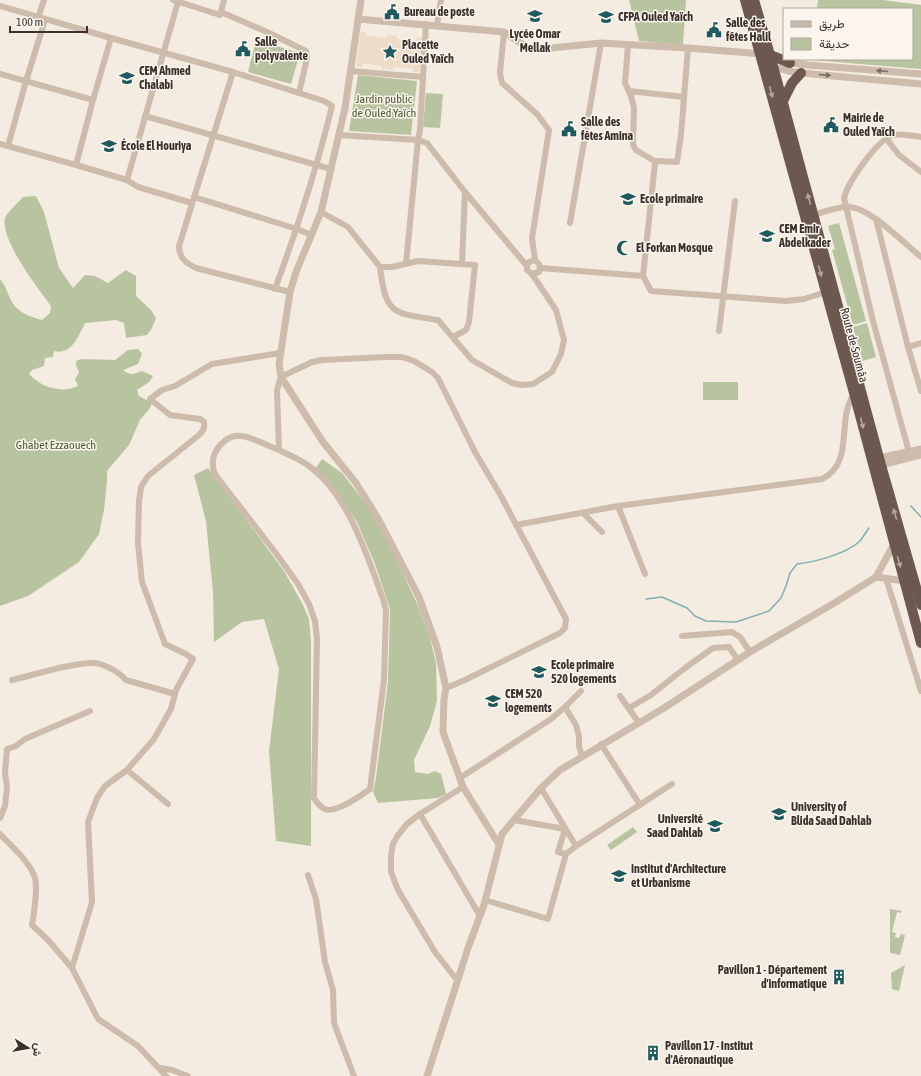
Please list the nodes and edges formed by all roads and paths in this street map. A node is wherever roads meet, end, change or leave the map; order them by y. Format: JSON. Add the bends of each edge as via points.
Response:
{"nodes":[{"id":1,"x":44,"y":0,"type":"edge"},
{"id":2,"x":224,"y":0,"type":"edge"},
{"id":3,"x":362,"y":0,"type":"edge"},
{"id":4,"x":441,"y":0,"type":"edge"},
{"id":5,"x":745,"y":0,"type":"edge"},
{"id":6,"x":754,"y":0,"type":"edge"},
{"id":7,"x":175,"y":1,"type":"edge"},
{"id":8,"x":0,"y":6,"type":"edge"},
{"id":9,"x":221,"y":12,"type":"junction"},
{"id":10,"x":38,"y":18,"type":"junction"},
{"id":11,"x":358,"y":19,"type":"junction"},
{"id":12,"x":45,"y":20,"type":"junction"},
{"id":13,"x":426,"y":24,"type":"junction"},
{"id":14,"x":437,"y":25,"type":"junction"},
{"id":15,"x":504,"y":32,"type":"junction"},
{"id":16,"x":111,"y":38,"type":"junction"},
{"id":17,"x":601,"y":43,"type":"junction"},
{"id":18,"x":628,"y":45,"type":"junction"},
{"id":19,"x":688,"y":48,"type":"junction"},
{"id":20,"x":164,"y":52,"type":"junction"},
{"id":21,"x":764,"y":56,"type":"junction"},
{"id":22,"x":774,"y":67,"type":"junction"},
{"id":23,"x":789,"y":67,"type":"junction"},
{"id":24,"x":350,"y":71,"type":"junction"},
{"id":25,"x":233,"y":72,"type":"junction"},
{"id":26,"x":801,"y":73,"type":"junction"},
{"id":27,"x":0,"y":74,"type":"edge"},
{"id":28,"x":921,"y":74,"type":"edge"},
{"id":29,"x":423,"y":77,"type":"junction"},
{"id":30,"x":26,"y":81,"type":"junction"},
{"id":31,"x":921,"y":84,"type":"edge"},
{"id":32,"x":629,"y":91,"type":"junction"},
{"id":33,"x":299,"y":93,"type":"junction"},
{"id":34,"x":684,"y":97,"type":"junction"},
{"id":35,"x":93,"y":100,"type":"junction"},
{"id":36,"x":783,"y":101,"type":"junction"},
{"id":37,"x":332,"y":106,"type":"junction"},
{"id":38,"x":345,"y":108,"type":"junction"},
{"id":39,"x":146,"y":116,"type":"junction"},
{"id":40,"x":213,"y":135,"type":"junction"},
{"id":41,"x":339,"y":135,"type":"junction"},
{"id":42,"x":921,"y":137,"type":"edge"},
{"id":43,"x":886,"y":138,"type":"junction"},
{"id":44,"x":418,"y":140,"type":"junction"},
{"id":45,"x":0,"y":144,"type":"edge"},
{"id":46,"x":8,"y":146,"type":"junction"},
{"id":47,"x":656,"y":162,"type":"junction"},
{"id":48,"x":76,"y":165,"type":"junction"},
{"id":49,"x":316,"y":165,"type":"junction"},
{"id":50,"x":331,"y":169,"type":"junction"},
{"id":51,"x":921,"y":172,"type":"edge"},
{"id":52,"x":127,"y":180,"type":"junction"},
{"id":53,"x":465,"y":192,"type":"junction"},
{"id":54,"x":193,"y":200,"type":"junction"},
{"id":55,"x":735,"y":201,"type":"dead end"},
{"id":56,"x":846,"y":207,"type":"junction"},
{"id":57,"x":321,"y":212,"type":"junction"},
{"id":58,"x":813,"y":214,"type":"junction"},
{"id":59,"x":876,"y":219,"type":"junction"},
{"id":60,"x":570,"y":223,"type":"dead end"},
{"id":61,"x":297,"y":229,"type":"junction"},
{"id":62,"x":312,"y":235,"type":"junction"},
{"id":63,"x":921,"y":257,"type":"edge"},
{"id":64,"x":535,"y":260,"type":"junction"},
{"id":65,"x":406,"y":264,"type":"junction"},
{"id":66,"x":462,"y":264,"type":"junction"},
{"id":67,"x":527,"y":266,"type":"junction"},
{"id":68,"x":380,"y":267,"type":"junction"},
{"id":69,"x":540,"y":268,"type":"junction"},
{"id":70,"x":532,"y":274,"type":"junction"},
{"id":71,"x":643,"y":276,"type":"junction"},
{"id":72,"x":275,"y":289,"type":"junction"},
{"id":73,"x":830,"y":291,"type":"junction"},
{"id":74,"x":290,"y":292,"type":"junction"},
{"id":75,"x":723,"y":296,"type":"junction"},
{"id":76,"x":719,"y":331,"type":"dead end"},
{"id":77,"x":453,"y":337,"type":"junction"},
{"id":78,"x":921,"y":343,"type":"edge"},
{"id":79,"x":908,"y":347,"type":"junction"},
{"id":80,"x":280,"y":353,"type":"junction"},
{"id":81,"x":281,"y":377,"type":"junction"},
{"id":82,"x":857,"y":391,"type":"junction"},
{"id":83,"x":921,"y":391,"type":"edge"},
{"id":84,"x":921,"y":449,"type":"edge"},
{"id":85,"x":279,"y":450,"type":"junction"},
{"id":86,"x":909,"y":452,"type":"junction"},
{"id":87,"x":921,"y":455,"type":"edge"},
{"id":88,"x":880,"y":462,"type":"junction"},
{"id":89,"x":618,"y":506,"type":"junction"},
{"id":90,"x":583,"y":513,"type":"junction"},
{"id":91,"x":516,"y":525,"type":"junction"},
{"id":92,"x":602,"y":532,"type":"dead end"},
{"id":93,"x":894,"y":544,"type":"junction"},
{"id":94,"x":645,"y":574,"type":"dead end"},
{"id":95,"x":876,"y":577,"type":"junction"},
{"id":96,"x":886,"y":578,"type":"junction"},
{"id":97,"x":904,"y":581,"type":"junction"},
{"id":98,"x":921,"y":605,"type":"edge"},
{"id":99,"x":682,"y":636,"type":"dead end"},
{"id":100,"x":921,"y":643,"type":"edge"},
{"id":101,"x":750,"y":652,"type":"junction"},
{"id":102,"x":738,"y":660,"type":"junction"},
{"id":103,"x":12,"y":680,"type":"dead end"},
{"id":104,"x":446,"y":688,"type":"junction"},
{"id":105,"x":581,"y":691,"type":"dead end"},
{"id":106,"x":921,"y":691,"type":"edge"},
{"id":107,"x":175,"y":694,"type":"junction"},
{"id":108,"x":620,"y":696,"type":"dead end"},
{"id":109,"x":565,"y":707,"type":"junction"},
{"id":110,"x":629,"y":708,"type":"junction"},
{"id":111,"x":90,"y":711,"type":"dead end"},
{"id":112,"x":639,"y":723,"type":"junction"},
{"id":113,"x":601,"y":744,"type":"junction"},
{"id":114,"x":582,"y":756,"type":"junction"},
{"id":115,"x":127,"y":770,"type":"junction"},
{"id":116,"x":460,"y":778,"type":"junction"},
{"id":117,"x":672,"y":784,"type":"dead end"},
{"id":118,"x":463,"y":787,"type":"junction"},
{"id":119,"x":541,"y":788,"type":"junction"},
{"id":120,"x":168,"y":804,"type":"dead end"},
{"id":121,"x":640,"y":805,"type":"junction"},
{"id":122,"x":420,"y":814,"type":"junction"},
{"id":123,"x":0,"y":818,"type":"edge"},
{"id":124,"x":514,"y":820,"type":"junction"},
{"id":125,"x":565,"y":829,"type":"junction"},
{"id":126,"x":0,"y":834,"type":"edge"},
{"id":127,"x":498,"y":843,"type":"junction"},
{"id":128,"x":576,"y":846,"type":"junction"},
{"id":129,"x":566,"y":854,"type":"junction"},
{"id":130,"x":308,"y":876,"type":"dead end"},
{"id":131,"x":485,"y":900,"type":"junction"},
{"id":132,"x":480,"y":916,"type":"junction"},
{"id":133,"x":72,"y":968,"type":"junction"},
{"id":134,"x":457,"y":980,"type":"junction"},
{"id":135,"x":160,"y":1068,"type":"junction"},
{"id":136,"x":166,"y":1076,"type":"edge"},
{"id":137,"x":188,"y":1076,"type":"edge"},
{"id":138,"x":354,"y":1076,"type":"edge"},
{"id":139,"x":427,"y":1076,"type":"edge"}],
"edges":[{"from":1,"to":10,"type":"street"},
{"from":2,"to":9,"type":"street"},
{"from":3,"to":11,"type":"street"},
{"from":4,"to":14,"type":"street"},
{"from":5,"to":21,"type":"highway"},
{"from":6,"to":21,"type":"highway"},
{"from":7,"to":9,"type":"street","via":[[220,15]]},
{"from":7,"to":20,"type":"street"},
{"from":8,"to":10,"type":"street"},
{"from":9,"to":33,"type":"street","via":[[306,51],[308,58]]},
{"from":10,"to":12,"type":"street"},
{"from":11,"to":13,"type":"street"},
{"from":11,"to":24,"type":"street"},
{"from":12,"to":16,"type":"street"},
{"from":12,"to":30,"type":"street"},
{"from":13,"to":14,"type":"street"},
{"from":13,"to":29,"type":"street"},
{"from":14,"to":15,"type":"street"},
{"from":15,"to":17,"type":"street","via":[[531,50]]},
{"from":15,"to":64,"type":"street","via":[[500,73],[502,83],[537,114],[549,130],[532,238]]},
{"from":16,"to":20,"type":"street"},
{"from":16,"to":35,"type":"street"},
{"from":17,"to":18,"type":"street"},
{"from":17,"to":60,"type":"street"},
{"from":18,"to":19,"type":"street"},
{"from":18,"to":32,"type":"street","via":[[625,83]]},
{"from":19,"to":21,"type":"street"},
{"from":19,"to":34,"type":"street"},
{"from":20,"to":25,"type":"street"},
{"from":20,"to":39,"type":"street"},
{"from":21,"to":22,"type":"highway","name":"Route de Soumâa"},
{"from":21,"to":23,"type":"highway"},
{"from":21,"to":73,"type":"highway","name":"Route de Soumâa","one_way":true},
{"from":22,"to":23,"type":"street"},
{"from":22,"to":36,"type":"highway","name":"Route de Soumâa"},
{"from":23,"to":26,"type":"street"},
{"from":28,"to":23,"type":"street","one_way":true},
{"from":24,"to":29,"type":"street"},
{"from":24,"to":38,"type":"street"},
{"from":25,"to":33,"type":"street"},
{"from":25,"to":40,"type":"street"},
{"from":26,"to":31,"type":"street","one_way":true},
{"from":26,"to":36,"type":"highway","via":[[792,83]]},
{"from":27,"to":30,"type":"street"},
{"from":29,"to":44,"type":"street"},
{"from":30,"to":35,"type":"street"},
{"from":30,"to":46,"type":"street"},
{"from":32,"to":34,"type":"street"},
{"from":32,"to":47,"type":"street","via":[[634,108],[633,147]]},
{"from":33,"to":37,"type":"street"},
{"from":34,"to":47,"type":"street","via":[[678,162]]},
{"from":35,"to":48,"type":"street"},
{"from":58,"to":36,"type":"highway","name":"Route de Soumâa","one_way":true},
{"from":37,"to":38,"type":"street"},
{"from":37,"to":49,"type":"street"},
{"from":38,"to":41,"type":"street"},
{"from":39,"to":40,"type":"street"},
{"from":39,"to":52,"type":"street"},
{"from":40,"to":49,"type":"street"},
{"from":40,"to":54,"type":"street"},
{"from":41,"to":44,"type":"street"},
{"from":41,"to":50,"type":"street"},
{"from":42,"to":43,"type":"street","via":[[897,135]]},
{"from":43,"to":51,"type":"street","via":[[899,155]]},
{"from":43,"to":56,"type":"street","via":[[850,182],[844,198]]},
{"from":44,"to":53,"type":"street","via":[[427,143]]},
{"from":44,"to":65,"type":"street"},
{"from":45,"to":46,"type":"street"},
{"from":46,"to":48,"type":"street"},
{"from":47,"to":71,"type":"street"},
{"from":48,"to":52,"type":"street"},
{"from":49,"to":50,"type":"street"},
{"from":49,"to":61,"type":"street"},
{"from":50,"to":57,"type":"street"},
{"from":52,"to":54,"type":"street","via":[[138,187]]},
{"from":53,"to":66,"type":"street"},
{"from":53,"to":67,"type":"street"},
{"from":54,"to":61,"type":"street"},
{"from":54,"to":72,"type":"street","via":[[179,246],[179,254],[184,261],[196,268]]},
{"from":55,"to":75,"type":"street"},
{"from":56,"to":58,"type":"street"},
{"from":56,"to":59,"type":"street","via":[[857,208]]},
{"from":56,"to":86,"type":"street"},
{"from":57,"to":62,"type":"street"},
{"from":57,"to":68,"type":"street","via":[[348,227]]},
{"from":58,"to":73,"type":"highway","name":"Route de Soumâa"},
{"from":59,"to":63,"type":"street"},
{"from":59,"to":79,"type":"street"},
{"from":61,"to":62,"type":"street"},
{"from":61,"to":72,"type":"street"},
{"from":62,"to":74,"type":"street"},
{"from":64,"to":67,"type":"street"},
{"from":64,"to":69,"type":"street"},
{"from":65,"to":66,"type":"street","via":[[418,261]]},
{"from":65,"to":68,"type":"street"},
{"from":66,"to":77,"type":"street","via":[[475,265],[469,322],[466,330]]},
{"from":67,"to":70,"type":"street","via":[[527,270]]},
{"from":68,"to":77,"type":"street","via":[[383,290],[387,301],[395,310],[407,316],[438,320]]},
{"from":69,"to":70,"type":"street","via":[[539,272]]},
{"from":69,"to":71,"type":"street"},
{"from":70,"to":77,"type":"street","via":[[556,310],[564,340],[561,354],[552,372],[533,384],[512,383],[472,360]]},
{"from":71,"to":75,"type":"street","via":[[651,290]]},
{"from":72,"to":74,"type":"street"},
{"from":73,"to":75,"type":"street","via":[[794,300]]},
{"from":73,"to":82,"type":"highway","name":"Route de Soumâa"},
{"from":74,"to":80,"type":"street"},
{"from":75,"to":76,"type":"street"},
{"from":78,"to":79,"type":"street"},
{"from":79,"to":83,"type":"street"},
{"from":80,"to":81,"type":"street"},
{"from":80,"to":107,"type":"street","via":[[212,364],[150,399],[170,414],[200,419],[204,422],[203,431],[199,435],[148,476],[141,487],[139,501],[138,543],[142,582],[165,644],[193,659]]},
{"from":81,"to":85,"type":"street","via":[[277,390]]},
{"from":81,"to":91,"type":"street","via":[[312,362],[386,356],[414,361],[432,372],[438,378],[475,452]]},
{"from":81,"to":104,"type":"street","via":[[379,520],[418,597],[437,647]]},
{"from":82,"to":88,"type":"highway","name":"Route de Soumâa"},
{"from":82,"to":89,"type":"street","via":[[848,403],[840,460],[834,471],[822,479]]},
{"from":82,"to":93,"type":"highway","name":"Route de Soumâa","one_way":true},
{"from":84,"to":86,"type":"street"},
{"from":85,"to":85,"type":"street","via":[[309,466],[328,482],[358,531],[386,610],[384,680],[370,789],[332,810],[319,806],[314,798],[317,639],[315,621],[298,584],[217,477],[212,465],[217,448],[233,436],[242,436]]},
{"from":86,"to":88,"type":"street"},
{"from":87,"to":88,"type":"street"},
{"from":98,"to":88,"type":"highway","name":"Route de Soumâa","one_way":true},
{"from":89,"to":90,"type":"street"},
{"from":89,"to":94,"type":"street"},
{"from":90,"to":91,"type":"street"},
{"from":90,"to":92,"type":"street"},
{"from":91,"to":104,"type":"street","via":[[566,619],[565,628],[560,633]]},
{"from":93,"to":95,"type":"street"},
{"from":93,"to":97,"type":"highway","name":"Route de Soumâa","one_way":true},
{"from":95,"to":96,"type":"street"},
{"from":95,"to":101,"type":"street"},
{"from":96,"to":97,"type":"street"},
{"from":96,"to":106,"type":"street"},
{"from":97,"to":100,"type":"highway","name":"Route de Soumâa"},
{"from":99,"to":101,"type":"street","via":[[732,632],[740,637]]},
{"from":101,"to":102,"type":"street"},
{"from":102,"to":110,"type":"street","via":[[729,647],[713,648],[651,695]]},
{"from":102,"to":112,"type":"street"},
{"from":103,"to":107,"type":"street","via":[[78,664],[99,663],[121,674],[126,680]]},
{"from":104,"to":116,"type":"street","via":[[443,732]]},
{"from":105,"to":109,"type":"street"},
{"from":107,"to":115,"type":"street","via":[[154,739]]},
{"from":108,"to":110,"type":"street"},
{"from":109,"to":114,"type":"street","via":[[576,726]]},
{"from":109,"to":116,"type":"street"},
{"from":110,"to":112,"type":"street"},
{"from":111,"to":123,"type":"street","via":[[7,749],[6,800]]},
{"from":112,"to":113,"type":"street"},
{"from":113,"to":114,"type":"street"},
{"from":113,"to":121,"type":"street"},
{"from":114,"to":119,"type":"street","via":[[560,770]]},
{"from":115,"to":120,"type":"street"},
{"from":115,"to":133,"type":"street","via":[[106,786],[97,798],[88,822],[92,902]]},
{"from":116,"to":118,"type":"street"},
{"from":117,"to":121,"type":"street"},
{"from":118,"to":122,"type":"street"},
{"from":118,"to":127,"type":"street"},
{"from":119,"to":124,"type":"street"},
{"from":119,"to":125,"type":"street"},
{"from":121,"to":128,"type":"street"},
{"from":122,"to":132,"type":"street"},
{"from":122,"to":134,"type":"street","via":[[398,834],[393,844],[392,872],[398,890],[435,952]]},
{"from":124,"to":125,"type":"street"},
{"from":124,"to":127,"type":"street"},
{"from":125,"to":128,"type":"street"},
{"from":125,"to":129,"type":"street","via":[[558,852]]},
{"from":126,"to":133,"type":"street","via":[[31,868],[35,879],[32,925]]},
{"from":127,"to":131,"type":"street"},
{"from":128,"to":129,"type":"street"},
{"from":129,"to":131,"type":"street","via":[[548,919]]},
{"from":130,"to":138,"type":"street","via":[[316,899],[325,962],[332,990],[334,1023]]},
{"from":131,"to":132,"type":"street"},
{"from":132,"to":134,"type":"street"},
{"from":133,"to":135,"type":"street","via":[[98,1019],[138,1046]]},
{"from":134,"to":139,"type":"street"},
{"from":135,"to":136,"type":"street"},
{"from":135,"to":137,"type":"street"}]}
